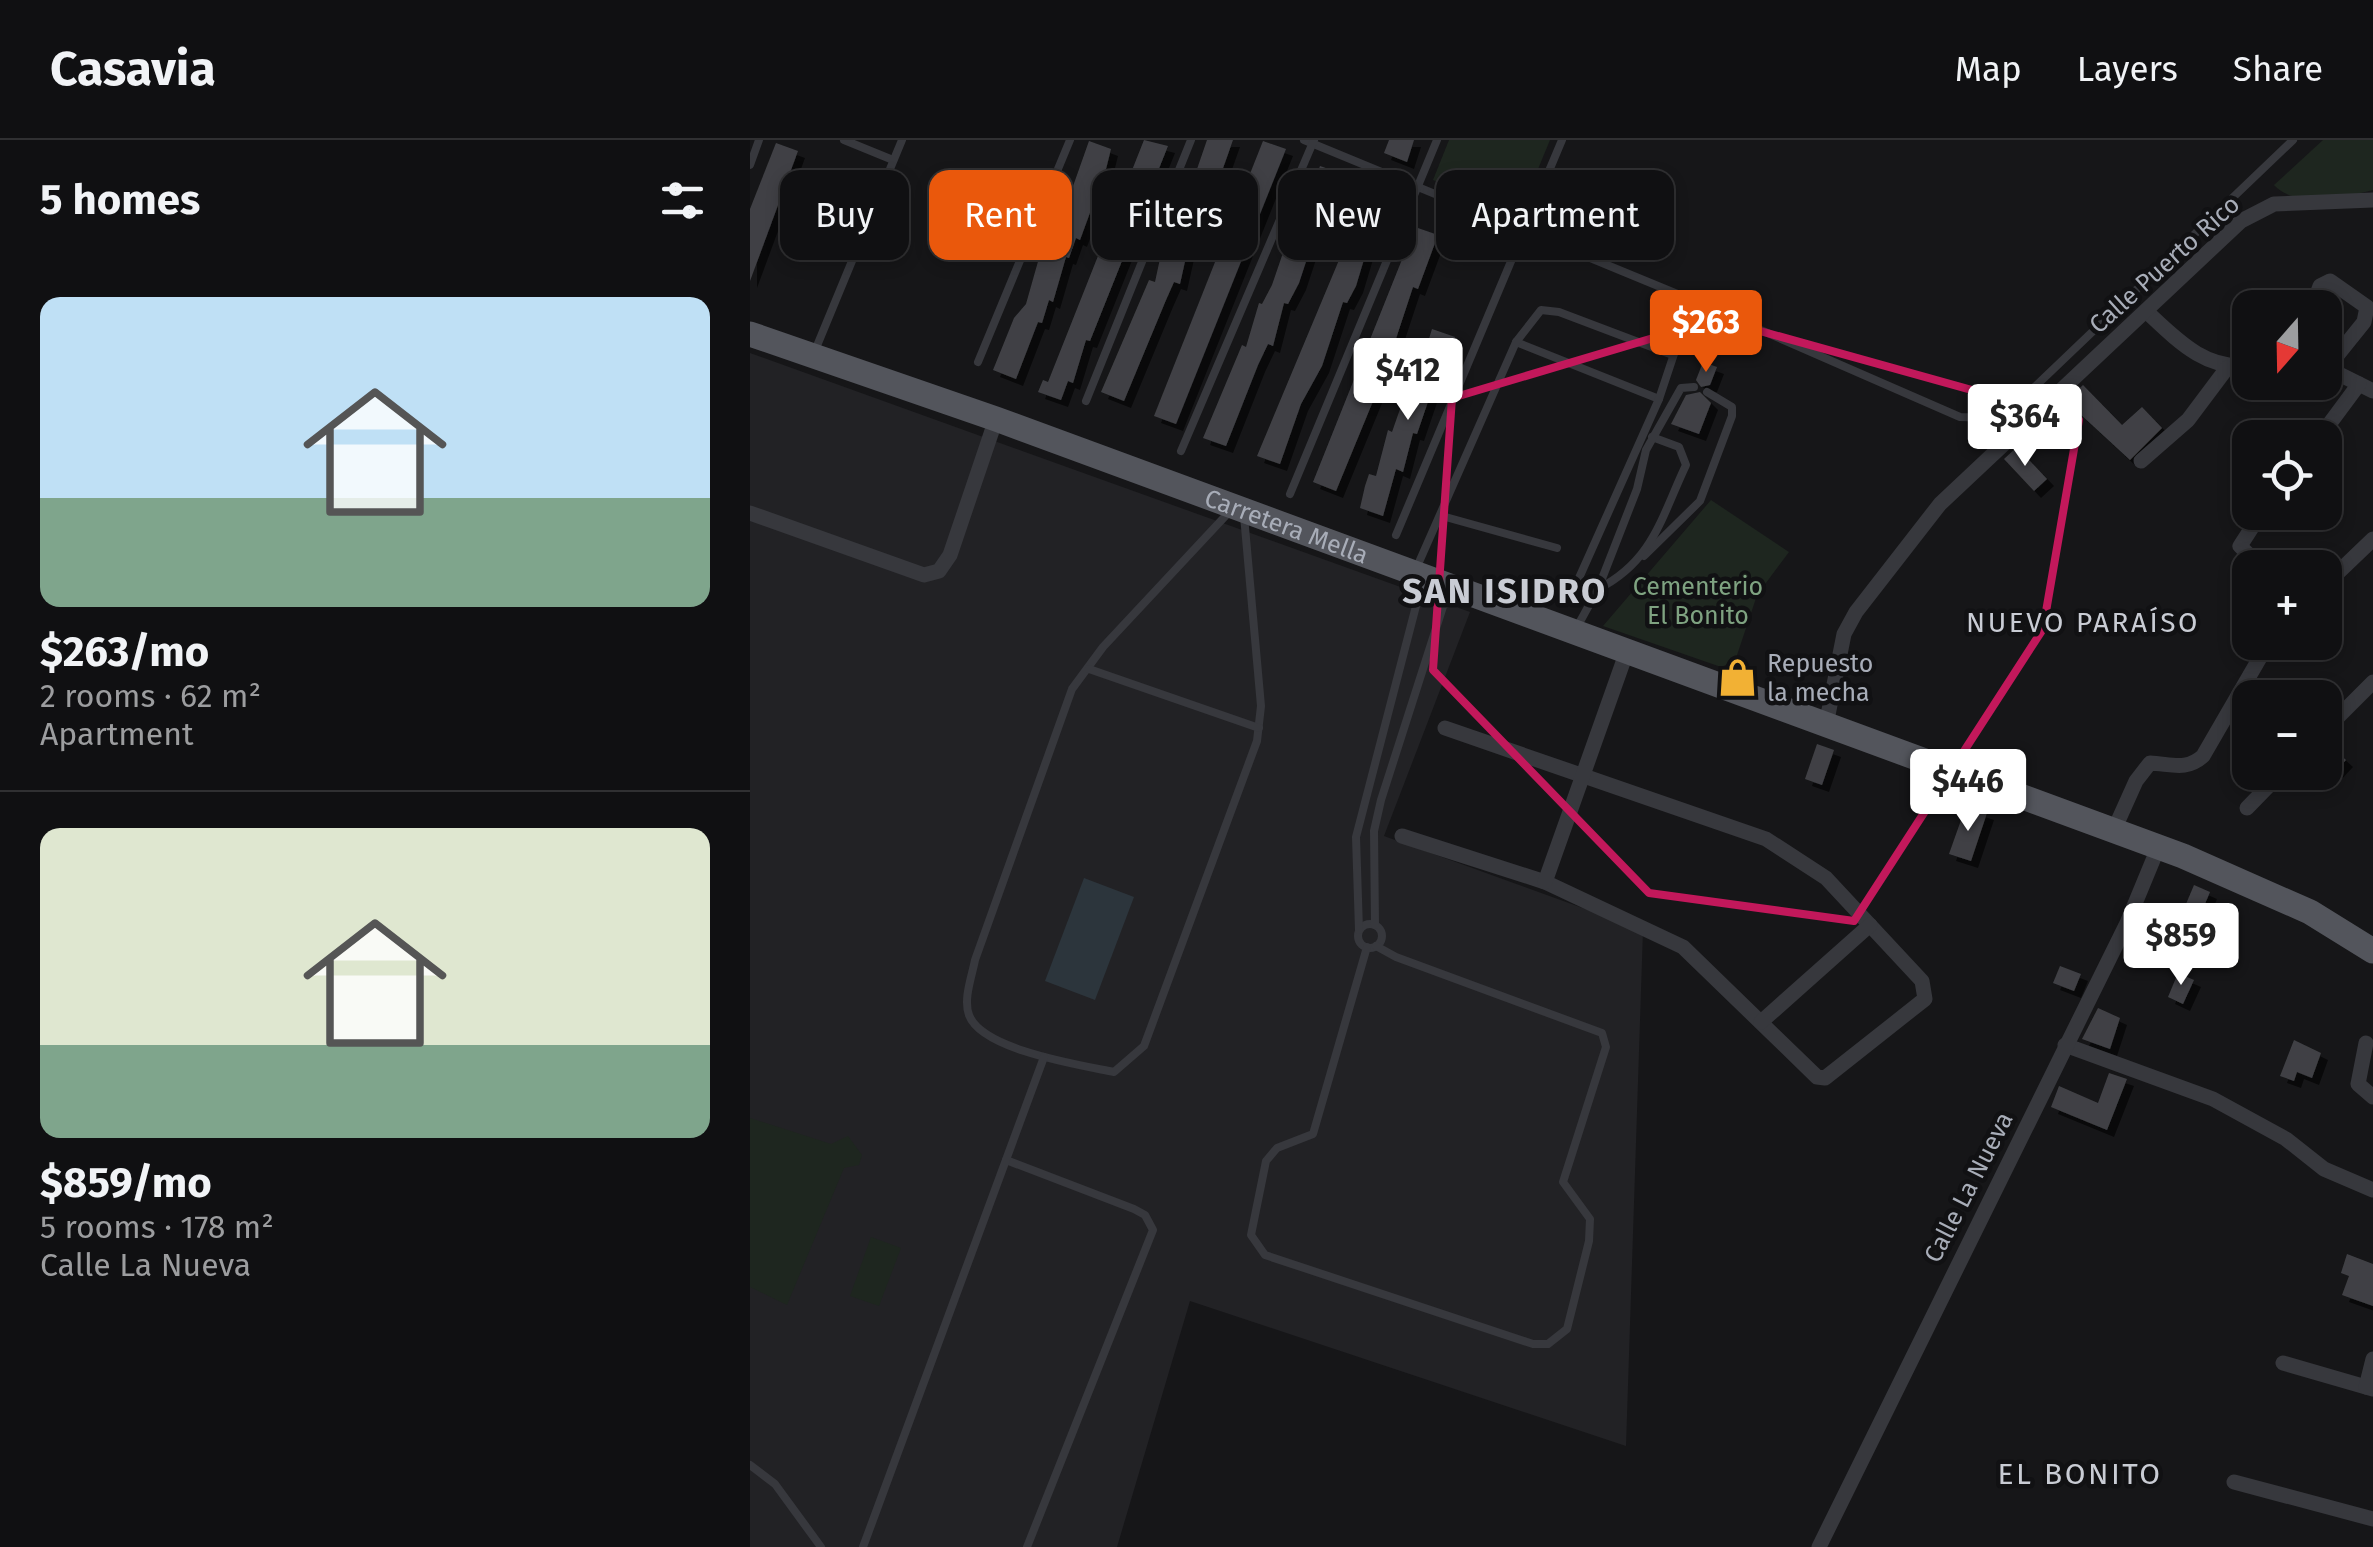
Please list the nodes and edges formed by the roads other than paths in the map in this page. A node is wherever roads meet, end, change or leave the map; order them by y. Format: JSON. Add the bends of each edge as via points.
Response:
{"nodes":[{"id":1,"x":758,"y":140,"type":"edge"},
{"id":2,"x":844,"y":140,"type":"edge"},
{"id":3,"x":902,"y":140,"type":"edge"},
{"id":4,"x":1070,"y":140,"type":"edge"},
{"id":5,"x":1191,"y":140,"type":"edge"},
{"id":6,"x":1437,"y":140,"type":"edge"},
{"id":7,"x":1562,"y":140,"type":"edge"},
{"id":8,"x":2293,"y":140,"type":"edge"},
{"id":9,"x":1310,"y":141,"type":"edge"},
{"id":10,"x":893,"y":160,"type":"junction"},
{"id":11,"x":750,"y":165,"type":"edge"},
{"id":12,"x":1378,"y":170,"type":"edge"},
{"id":13,"x":1549,"y":170,"type":"edge"},
{"id":14,"x":1416,"y":186,"type":"joint"},
{"id":15,"x":1436,"y":194,"type":"edge"},
{"id":16,"x":2373,"y":200,"type":"edge"},
{"id":17,"x":1386,"y":260,"type":"edge"},
{"id":18,"x":1511,"y":260,"type":"edge"},
{"id":19,"x":1596,"y":260,"type":"edge"},
{"id":20,"x":2319,"y":290,"type":"edge"},
{"id":21,"x":1692,"y":300,"type":"junction"},
{"id":22,"x":2147,"y":312,"type":"junction"},
{"id":23,"x":750,"y":334,"type":"edge"},
{"id":24,"x":1516,"y":342,"type":"junction"},
{"id":25,"x":2342,"y":348,"type":"edge"},
{"id":26,"x":1670,"y":354,"type":"junction"},
{"id":27,"x":813,"y":356,"type":"junction"},
{"id":28,"x":978,"y":362,"type":"dead end"},
{"id":29,"x":2232,"y":367,"type":"edge"},
{"id":30,"x":2227,"y":368,"type":"junction"},
{"id":31,"x":2342,"y":375,"type":"edge"},
{"id":32,"x":1694,"y":387,"type":"dead end"},
{"id":33,"x":2366,"y":388,"type":"edge"},
{"id":34,"x":1707,"y":392,"type":"dead end"},
{"id":35,"x":1659,"y":399,"type":"junction"},
{"id":36,"x":1086,"y":401,"type":"dead end"},
{"id":37,"x":996,"y":419,"type":"junction"},
{"id":38,"x":2336,"y":420,"type":"edge"},
{"id":39,"x":1652,"y":437,"type":"junction"},
{"id":40,"x":1181,"y":452,"type":"dead end"},
{"id":41,"x":2141,"y":460,"type":"dead end"},
{"id":42,"x":1290,"y":494,"type":"dead end"},
{"id":43,"x":1239,"y":508,"type":"junction"},
{"id":44,"x":750,"y":513,"type":"edge"},
{"id":45,"x":1442,"y":516,"type":"junction"},
{"id":46,"x":1396,"y":535,"type":"dead end"},
{"id":47,"x":2373,"y":539,"type":"edge"},
{"id":48,"x":1557,"y":548,"type":"dead end"},
{"id":49,"x":1644,"y":556,"type":"junction"},
{"id":50,"x":2342,"y":569,"type":"edge"},
{"id":51,"x":1418,"y":577,"type":"junction"},
{"id":52,"x":1579,"y":578,"type":"dead end"},
{"id":53,"x":1449,"y":588,"type":"junction"},
{"id":54,"x":1598,"y":590,"type":"junction"},
{"id":55,"x":1574,"y":632,"type":"junction"},
{"id":56,"x":1627,"y":652,"type":"junction"},
{"id":57,"x":2259,"y":660,"type":"edge"},
{"id":58,"x":1089,"y":669,"type":"junction"},
{"id":59,"x":2373,"y":682,"type":"edge"},
{"id":60,"x":2342,"y":713,"type":"edge"},
{"id":61,"x":1826,"y":725,"type":"junction"},
{"id":62,"x":1259,"y":728,"type":"junction"},
{"id":63,"x":1445,"y":728,"type":"dead end"},
{"id":64,"x":1580,"y":776,"type":"junction"},
{"id":65,"x":2264,"y":790,"type":"edge"},
{"id":66,"x":2246,"y":808,"type":"dead end"},
{"id":67,"x":2114,"y":830,"type":"junction"},
{"id":68,"x":1402,"y":836,"type":"dead end"},
{"id":69,"x":2158,"y":848,"type":"junction"},
{"id":70,"x":1546,"y":882,"type":"junction"},
{"id":71,"x":1870,"y":925,"type":"junction"},
{"id":72,"x":1375,"y":926,"type":"junction"},
{"id":73,"x":1359,"y":930,"type":"junction"},
{"id":74,"x":1372,"y":947,"type":"junction"},
{"id":75,"x":2373,"y":951,"type":"edge"},
{"id":76,"x":1761,"y":1022,"type":"junction"},
{"id":77,"x":2366,"y":1043,"type":"dead end"},
{"id":78,"x":2065,"y":1045,"type":"junction"},
{"id":79,"x":1044,"y":1057,"type":"junction"},
{"id":80,"x":2373,"y":1097,"type":"edge"},
{"id":81,"x":1006,"y":1160,"type":"junction"},
{"id":82,"x":2373,"y":1189,"type":"edge"},
{"id":83,"x":2373,"y":1359,"type":"edge"},
{"id":84,"x":2283,"y":1363,"type":"dead end"},
{"id":85,"x":2370,"y":1388,"type":"edge"},
{"id":86,"x":750,"y":1464,"type":"edge"},
{"id":87,"x":2234,"y":1482,"type":"dead end"},
{"id":88,"x":2373,"y":1519,"type":"edge"},
{"id":89,"x":820,"y":1547,"type":"edge"},
{"id":90,"x":863,"y":1547,"type":"edge"},
{"id":91,"x":1028,"y":1547,"type":"edge"},
{"id":92,"x":1819,"y":1547,"type":"edge"}],
"edges":[{"from":1,"to":11,"type":"lane"},
{"from":2,"to":10,"type":"lane"},
{"from":3,"to":10,"type":"lane"},
{"from":4,"to":28,"type":"lane"},
{"from":5,"to":36,"type":"lane"},
{"from":6,"to":14,"type":"lane"},
{"from":7,"to":13,"type":"lane"},
{"from":8,"to":21,"type":"lane","via":[[2019,402],[1991,418],[1960,417]]},
{"from":9,"to":12,"type":"lane"},
{"from":9,"to":40,"type":"lane"},
{"from":10,"to":27,"type":"lane"},
{"from":14,"to":15,"type":"lane"},
{"from":16,"to":22,"type":"street","name":"Calle Puerto Rico","via":[[2274,204],[2241,221]]},
{"from":17,"to":42,"type":"lane"},
{"from":18,"to":46,"type":"lane"},
{"from":19,"to":21,"type":"lane"},
{"from":20,"to":25,"type":"street","via":[[2330,281],[2367,307],[2364,322]]},
{"from":21,"to":26,"type":"lane"},
{"from":22,"to":30,"type":"street","via":[[2186,348]]},
{"from":22,"to":61,"type":"street","name":"Calle Puerto Rico","via":[[1940,504],[1856,612],[1838,655]]},
{"from":23,"to":27,"type":"main road","name":"Carretera Mella"},
{"from":24,"to":26,"type":"lane","via":[[1541,310]]},
{"from":24,"to":35,"type":"lane"},
{"from":24,"to":45,"type":"lane"},
{"from":26,"to":35,"type":"lane"},
{"from":27,"to":37,"type":"main road","name":"Carretera Mella"},
{"from":29,"to":30,"type":"street"},
{"from":30,"to":41,"type":"street","via":[[2188,420]]},
{"from":31,"to":33,"type":"street"},
{"from":32,"to":39,"type":"lane","via":[[1681,388]]},
{"from":33,"to":38,"type":"street"},
{"from":34,"to":49,"type":"lane","via":[[1732,406],[1732,416],[1700,501]]},
{"from":35,"to":52,"type":"lane"},
{"from":37,"to":43,"type":"main road","name":"Carretera Mella"},
{"from":37,"to":44,"type":"street","via":[[940,570],[924,575]]},
{"from":39,"to":49,"type":"lane","via":[[1679,447],[1686,465]]},
{"from":39,"to":54,"type":"lane"},
{"from":43,"to":51,"type":"main road","name":"Carretera Mella"},
{"from":43,"to":58,"type":"lane"},
{"from":43,"to":62,"type":"lane"},
{"from":45,"to":48,"type":"lane"},
{"from":45,"to":51,"type":"lane"},
{"from":47,"to":50,"type":"street"},
{"from":49,"to":54,"type":"lane"},
{"from":51,"to":53,"type":"main road","name":"Carretera Mella"},
{"from":51,"to":73,"type":"lane","via":[[1356,838]]},
{"from":53,"to":55,"type":"main road","name":"Carretera Mella"},
{"from":53,"to":72,"type":"lane","via":[[1378,816]]},
{"from":54,"to":55,"type":"lane"},
{"from":55,"to":56,"type":"main road","name":"Carretera Mella"},
{"from":56,"to":61,"type":"main road","name":"Carretera Mella"},
{"from":56,"to":64,"type":"street"},
{"from":57,"to":67,"type":"street","via":[[2203,756],[2192,766],[2150,762]]},
{"from":58,"to":62,"type":"lane"},
{"from":58,"to":79,"type":"lane","via":[[1072,689],[975,960],[967,1000],[969,1016],[983,1033]]},
{"from":59,"to":60,"type":"street"},
{"from":61,"to":67,"type":"main road","name":"Carretera Mella"},
{"from":62,"to":79,"type":"lane","via":[[1144,1046],[1114,1072]]},
{"from":63,"to":64,"type":"street"},
{"from":64,"to":70,"type":"street"},
{"from":64,"to":71,"type":"street","via":[[1766,839],[1826,878]]},
{"from":65,"to":66,"type":"street"},
{"from":67,"to":69,"type":"main road","name":"Carretera Mella"},
{"from":68,"to":70,"type":"street"},
{"from":69,"to":75,"type":"main road","name":"Carretera Mella","via":[[2310,912]]},
{"from":69,"to":78,"type":"street","name":"Calle La Nueva"},
{"from":70,"to":76,"type":"street","via":[[1683,947]]},
{"from":71,"to":76,"type":"street"},
{"from":71,"to":76,"type":"street","via":[[1922,981],[1925,999],[1825,1078]]},
{"from":72,"to":73,"type":"lane"},
{"from":72,"to":74,"type":"lane","via":[[1382,936]]},
{"from":73,"to":74,"type":"lane","via":[[1360,942]]},
{"from":74,"to":74,"type":"lane","via":[[1602,1033],[1606,1047],[1563,1182],[1590,1219],[1590,1241],[1567,1329],[1548,1344],[1342,1284],[1256,1248],[1252,1235],[1266,1160],[1276,1148],[1313,1134]]},
{"from":77,"to":80,"type":"street","via":[[2358,1084]]},
{"from":78,"to":82,"type":"street","via":[[2213,1099],[2286,1139],[2324,1170]]},
{"from":78,"to":92,"type":"street","name":"Calle La Nueva"},
{"from":79,"to":81,"type":"lane"},
{"from":81,"to":90,"type":"lane"},
{"from":81,"to":91,"type":"lane","via":[[1134,1209],[1152,1230]]},
{"from":83,"to":85,"type":"street"},
{"from":84,"to":85,"type":"street"},
{"from":86,"to":89,"type":"lane","via":[[775,1484]]},
{"from":87,"to":88,"type":"street"}]}
